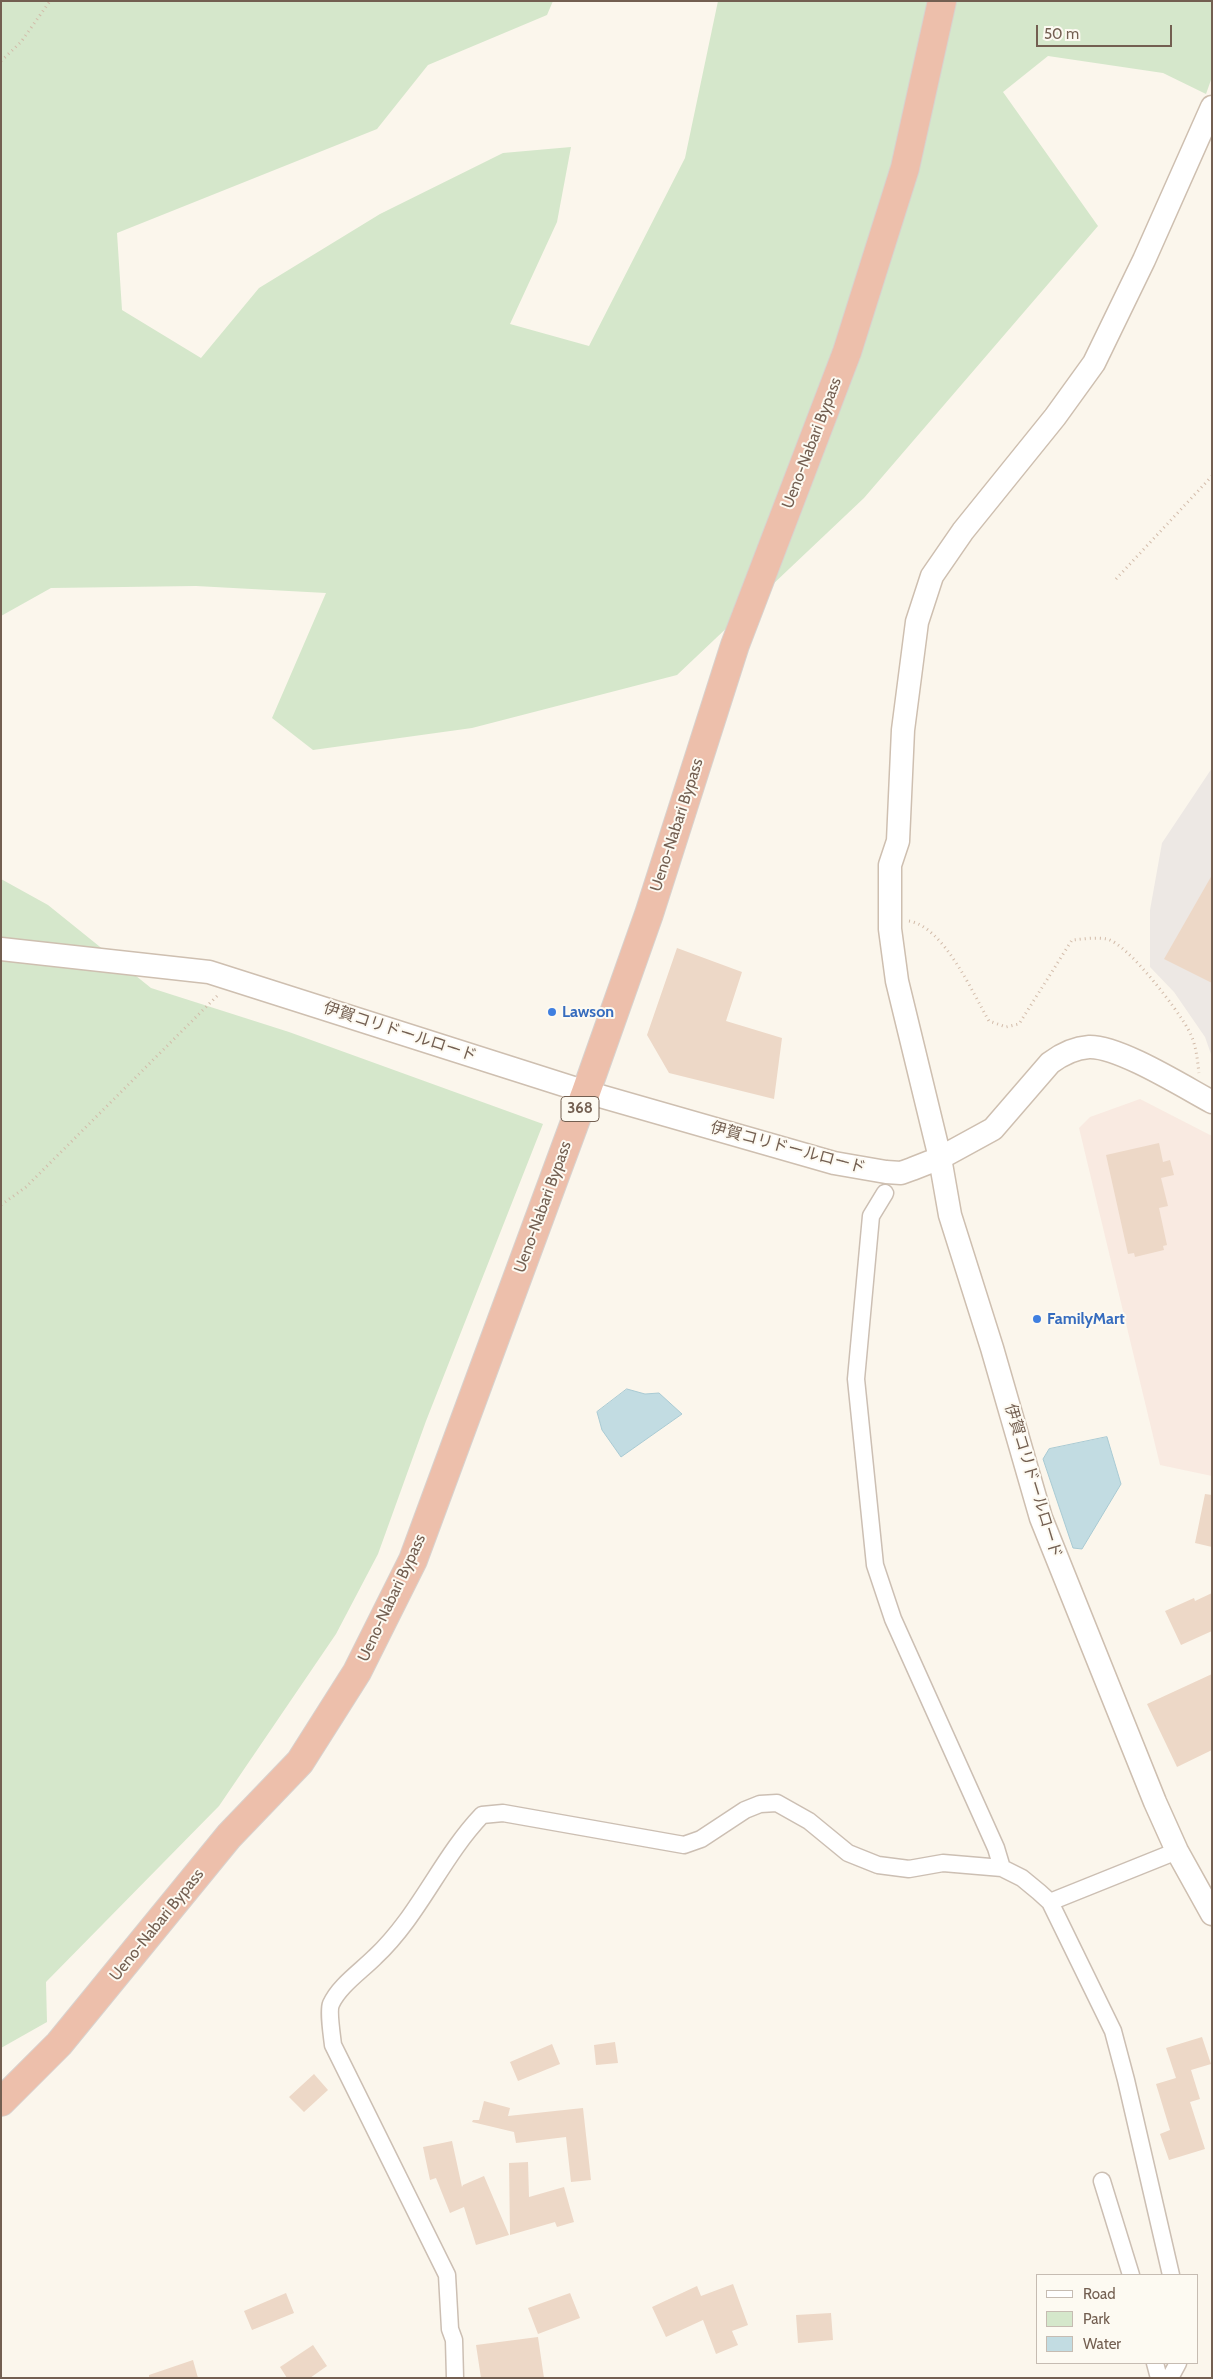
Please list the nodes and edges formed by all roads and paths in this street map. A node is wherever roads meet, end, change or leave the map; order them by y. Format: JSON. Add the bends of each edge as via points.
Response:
{"nodes":[{"id":1,"x":50,"y":1,"type":"edge"},
{"id":2,"x":942,"y":1,"type":"edge"},
{"id":3,"x":1,"y":61,"type":"edge"},
{"id":4,"x":1212,"y":107,"type":"edge"},
{"id":5,"x":1212,"y":476,"type":"edge"},
{"id":6,"x":1116,"y":579,"type":"dead end"},
{"id":7,"x":891,"y":918,"type":"junction"},
{"id":8,"x":1,"y":949,"type":"edge"},
{"id":9,"x":234,"y":979,"type":"junction"},
{"id":10,"x":586,"y":1092,"type":"junction"},
{"id":11,"x":1207,"y":1100,"type":"edge"},
{"id":12,"x":940,"y":1158,"type":"junction"},
{"id":13,"x":884,"y":1193,"type":"dead end"},
{"id":14,"x":1,"y":1205,"type":"edge"},
{"id":15,"x":1177,"y":1851,"type":"junction"},
{"id":16,"x":1002,"y":1868,"type":"junction"},
{"id":17,"x":1050,"y":1902,"type":"junction"},
{"id":18,"x":1212,"y":1914,"type":"edge"},
{"id":19,"x":1,"y":2102,"type":"edge"},
{"id":20,"x":1102,"y":2181,"type":"dead end"},
{"id":21,"x":1131,"y":2274,"type":"edge"},
{"id":22,"x":1171,"y":2274,"type":"edge"},
{"id":23,"x":1155,"y":2364,"type":"edge"},
{"id":24,"x":1177,"y":2364,"type":"edge"},
{"id":25,"x":455,"y":2378,"type":"edge"},
{"id":26,"x":1159,"y":2378,"type":"edge"},
{"id":27,"x":1166,"y":2378,"type":"edge"}],
"edges":[{"from":1,"to":3,"type":"path","via":[[22,42]]},
{"from":2,"to":10,"type":"highway","name":"Ueno-Nabari Bypass","number":"368","via":[[905,168],[847,352],[735,645],[649,914]]},
{"from":4,"to":7,"type":"street","via":[[1094,363],[1055,417],[962,531],[926,590],[917,622],[903,730],[898,841],[890,865]]},
{"from":5,"to":6,"type":"path"},
{"from":7,"to":11,"type":"path","via":[[930,930],[955,963],[989,1021],[1006,1027],[1020,1024],[1072,940],[1107,939],[1124,949],[1143,969],[1188,1028],[1196,1048]]},
{"from":7,"to":12,"type":"street","via":[[897,981]]},
{"from":8,"to":9,"type":"street","name":"伊賀コリドールロード","via":[[209,972]]},
{"from":9,"to":10,"type":"street","name":"伊賀コリドールロード"},
{"from":9,"to":14,"type":"path","via":[[26,1187]]},
{"from":10,"to":12,"type":"street","name":"伊賀コリドールロード","via":[[864,1169],[901,1173]]},
{"from":10,"to":19,"type":"highway","name":"Ueno-Nabari Bypass","number":"368","via":[[413,1560],[357,1672],[300,1762],[229,1836],[59,2044]]},
{"from":11,"to":12,"type":"street","via":[[1118,1053],[1089,1047],[1074,1050],[1050,1063],[993,1129]]},
{"from":12,"to":15,"type":"street","name":"伊賀コリドールロード","via":[[950,1215],[1041,1518]]},
{"from":13,"to":16,"type":"street","via":[[870,1216],[856,1378],[875,1565],[893,1619],[996,1848]]},
{"from":15,"to":17,"type":"street"},
{"from":15,"to":18,"type":"street","name":"伊賀コリドールロード"},
{"from":16,"to":17,"type":"street","via":[[1022,1878]]},
{"from":16,"to":25,"type":"street","via":[[943,1863],[909,1869],[878,1866],[848,1853],[809,1821],[777,1803],[760,1804],[744,1810],[701,1839],[684,1845],[503,1813],[482,1815],[467,1831],[421,1903],[382,1951],[339,1992],[330,2005],[333,2045],[446,2276]]},
{"from":17,"to":22,"type":"street","via":[[1113,2031]]},
{"from":20,"to":21,"type":"street"},
{"from":23,"to":26,"type":"street"},
{"from":24,"to":27,"type":"street"}]}
